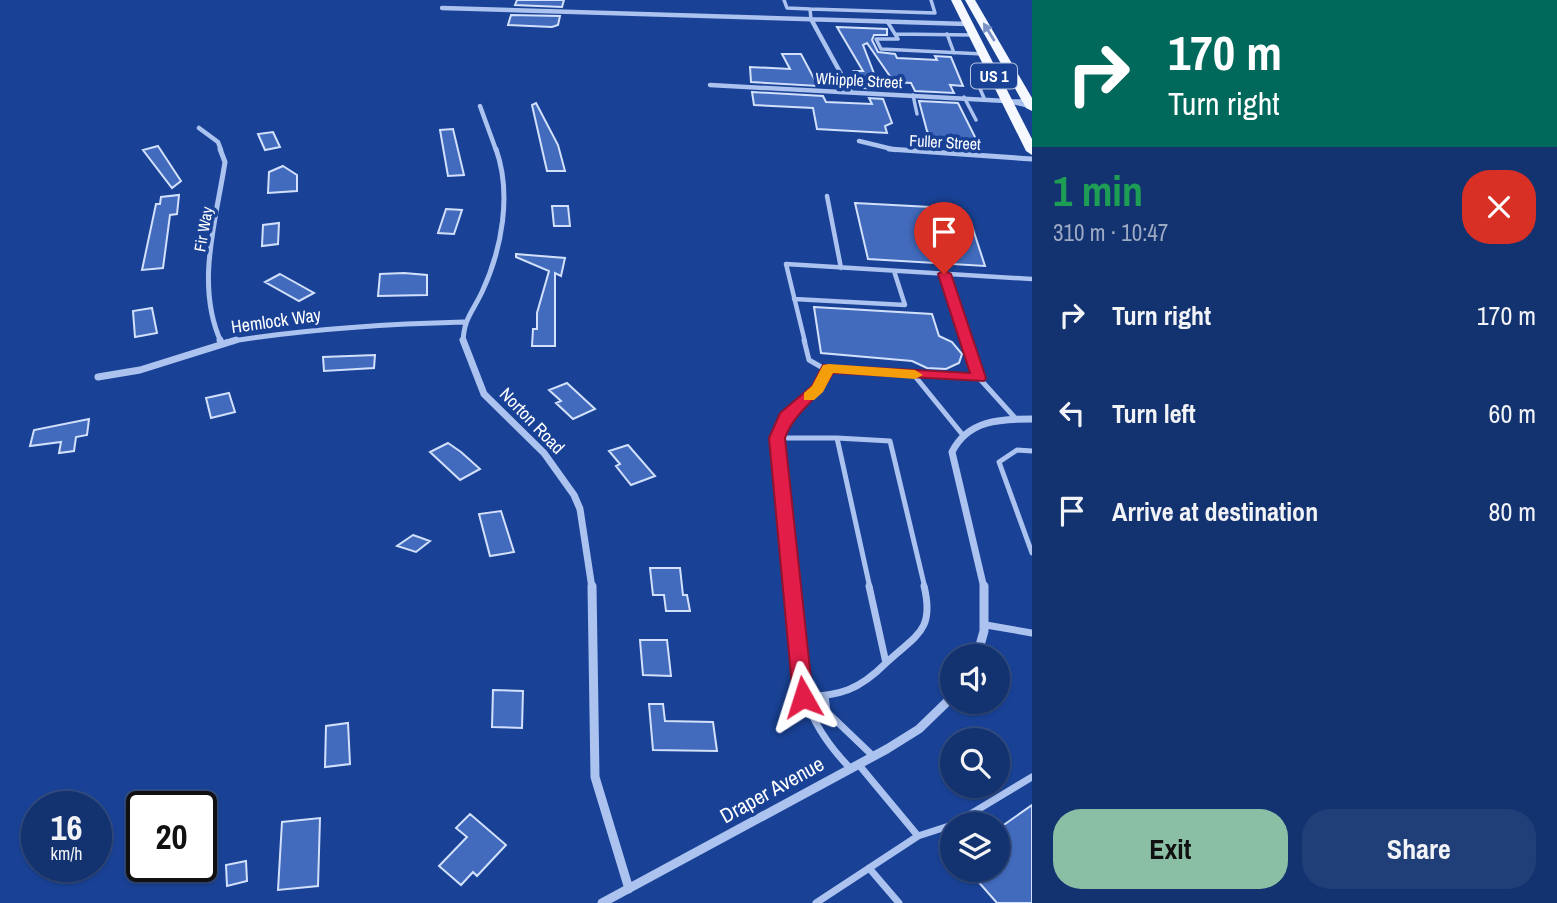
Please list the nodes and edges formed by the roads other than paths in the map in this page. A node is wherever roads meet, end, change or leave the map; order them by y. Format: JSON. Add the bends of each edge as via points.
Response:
{"nodes":[{"id":1,"x":784,"y":0,"type":"edge"},
{"id":2,"x":931,"y":0,"type":"edge"},
{"id":3,"x":956,"y":0,"type":"edge"},
{"id":4,"x":970,"y":0,"type":"edge"},
{"id":5,"x":442,"y":8,"type":"dead end"},
{"id":6,"x":810,"y":9,"type":"junction"},
{"id":7,"x":811,"y":19,"type":"junction"},
{"id":8,"x":887,"y":21,"type":"junction"},
{"id":9,"x":970,"y":30,"type":"junction"},
{"id":10,"x":895,"y":34,"type":"junction"},
{"id":11,"x":947,"y":34,"type":"junction"},
{"id":12,"x":954,"y":53,"type":"junction"},
{"id":13,"x":983,"y":54,"type":"junction"},
{"id":14,"x":995,"y":78,"type":"junction"},
{"id":15,"x":710,"y":85,"type":"dead end"},
{"id":16,"x":851,"y":92,"type":"junction"},
{"id":17,"x":913,"y":94,"type":"junction"},
{"id":18,"x":964,"y":97,"type":"junction"},
{"id":19,"x":984,"y":98,"type":"junction"},
{"id":20,"x":1006,"y":101,"type":"junction"},
{"id":21,"x":1031,"y":105,"type":"edge"},
{"id":22,"x":480,"y":106,"type":"dead end"},
{"id":23,"x":917,"y":114,"type":"dead end"},
{"id":24,"x":975,"y":120,"type":"dead end"},
{"id":25,"x":199,"y":128,"type":"dead end"},
{"id":26,"x":859,"y":141,"type":"dead end"},
{"id":27,"x":1032,"y":151,"type":"edge"},
{"id":28,"x":1032,"y":159,"type":"edge"},
{"id":29,"x":827,"y":196,"type":"dead end"},
{"id":30,"x":841,"y":268,"type":"junction"},
{"id":31,"x":894,"y":271,"type":"junction"},
{"id":32,"x":944,"y":274,"type":"junction"},
{"id":33,"x":1032,"y":279,"type":"edge"},
{"id":34,"x":794,"y":299,"type":"junction"},
{"id":35,"x":464,"y":322,"type":"junction"},
{"id":36,"x":221,"y":343,"type":"junction"},
{"id":37,"x":829,"y":368,"type":"junction"},
{"id":38,"x":914,"y":375,"type":"junction"},
{"id":39,"x":98,"y":377,"type":"dead end"},
{"id":40,"x":979,"y":378,"type":"junction"},
{"id":41,"x":1016,"y":419,"type":"junction"},
{"id":42,"x":1032,"y":419,"type":"edge"},
{"id":43,"x":962,"y":434,"type":"junction"},
{"id":44,"x":777,"y":438,"type":"junction"},
{"id":45,"x":837,"y":438,"type":"junction"},
{"id":46,"x":1032,"y":451,"type":"edge"},
{"id":47,"x":1032,"y":552,"type":"edge"},
{"id":48,"x":986,"y":625,"type":"junction"},
{"id":49,"x":1032,"y":633,"type":"edge"},
{"id":50,"x":980,"y":644,"type":"edge"},
{"id":51,"x":886,"y":663,"type":"junction"},
{"id":52,"x":825,"y":696,"type":"junction"},
{"id":53,"x":803,"y":697,"type":"junction"},
{"id":54,"x":940,"y":709,"type":"edge"},
{"id":55,"x":873,"y":756,"type":"junction"},
{"id":56,"x":855,"y":767,"type":"junction"},
{"id":57,"x":1032,"y":778,"type":"edge"},
{"id":58,"x":975,"y":812,"type":"edge"},
{"id":59,"x":940,"y":829,"type":"edge"},
{"id":60,"x":918,"y":836,"type":"junction"},
{"id":61,"x":869,"y":868,"type":"junction"},
{"id":62,"x":629,"y":889,"type":"junction"},
{"id":63,"x":827,"y":895,"type":"junction"},
{"id":64,"x":602,"y":903,"type":"edge"},
{"id":65,"x":816,"y":903,"type":"edge"},
{"id":66,"x":833,"y":903,"type":"edge"},
{"id":67,"x":899,"y":903,"type":"edge"}],
"edges":[{"from":1,"to":6,"type":"lane","via":[[788,8]]},
{"from":2,"to":6,"type":"lane","via":[[935,13]]},
{"from":3,"to":9,"type":"main road","number":"US 1"},
{"from":21,"to":4,"type":"main road","number":"US 1","one_way":true},
{"from":5,"to":7,"type":"street"},
{"from":6,"to":7,"type":"lane"},
{"from":7,"to":8,"type":"street"},
{"from":7,"to":16,"type":"street"},
{"from":8,"to":9,"type":"street"},
{"from":8,"to":10,"type":"lane"},
{"from":9,"to":11,"type":"lane"},
{"from":9,"to":13,"type":"main road","number":"US 1"},
{"from":10,"to":11,"type":"lane"},
{"from":10,"to":12,"type":"lane","via":[[898,39],[876,39],[881,49]]},
{"from":11,"to":12,"type":"lane"},
{"from":12,"to":13,"type":"lane"},
{"from":13,"to":14,"type":"main road","number":"US 1"},
{"from":14,"to":19,"type":"lane","via":[[975,77]]},
{"from":14,"to":20,"type":"main road","number":"US 1"},
{"from":15,"to":16,"type":"street","name":"Whipple Street"},
{"from":16,"to":17,"type":"street","name":"Whipple Street"},
{"from":17,"to":18,"type":"street","name":"Whipple Street"},
{"from":17,"to":23,"type":"lane"},
{"from":18,"to":19,"type":"street","name":"Whipple Street"},
{"from":18,"to":24,"type":"lane"},
{"from":19,"to":20,"type":"street","name":"Whipple Street"},
{"from":20,"to":21,"type":"lane"},
{"from":20,"to":27,"type":"main road","number":"US 1"},
{"from":22,"to":35,"type":"street","via":[[501,163],[504,223],[482,292]]},
{"from":25,"to":36,"type":"street","name":"Fir Way","via":[[218,142],[225,162],[206,281],[212,323]]},
{"from":26,"to":28,"type":"street","name":"Fuller Street","via":[[904,152]]},
{"from":29,"to":30,"type":"lane"},
{"from":30,"to":31,"type":"lane"},
{"from":30,"to":34,"type":"lane","via":[[786,264]]},
{"from":31,"to":32,"type":"lane"},
{"from":31,"to":34,"type":"lane","via":[[905,305]]},
{"from":32,"to":33,"type":"lane"},
{"from":32,"to":40,"type":"lane"},
{"from":34,"to":37,"type":"lane","via":[[808,360]]},
{"from":35,"to":36,"type":"street","name":"Hemlock Way","via":[[374,324]]},
{"from":35,"to":62,"type":"street","name":"Norton Road","via":[[463,345],[484,394],[544,453],[580,509],[592,579],[595,777]]},
{"from":36,"to":39,"type":"street","name":"Hemlock Way","via":[[140,370]]},
{"from":37,"to":38,"type":"lane"},
{"from":37,"to":44,"type":"lane","via":[[818,389],[785,416]]},
{"from":38,"to":40,"type":"lane"},
{"from":38,"to":43,"type":"lane"},
{"from":40,"to":41,"type":"lane"},
{"from":41,"to":42,"type":"street"},
{"from":41,"to":43,"type":"street","via":[[985,422]]},
{"from":43,"to":48,"type":"street","via":[[952,452],[953,464],[985,592]]},
{"from":44,"to":45,"type":"lane"},
{"from":44,"to":53,"type":"lane"},
{"from":45,"to":51,"type":"lane"},
{"from":45,"to":51,"type":"lane","via":[[890,441],[930,611],[923,629]]},
{"from":46,"to":47,"type":"lane","via":[[1017,450],[999,462]]},
{"from":48,"to":49,"type":"lane"},
{"from":48,"to":50,"type":"street"},
{"from":51,"to":52,"type":"lane","via":[[837,696]]},
{"from":52,"to":53,"type":"lane"},
{"from":52,"to":55,"type":"lane","via":[[827,712]]},
{"from":53,"to":56,"type":"lane","via":[[820,737]]},
{"from":54,"to":55,"type":"street","name":"Draper Avenue","via":[[919,729]]},
{"from":55,"to":56,"type":"street","name":"Draper Avenue"},
{"from":56,"to":60,"type":"lane"},
{"from":56,"to":62,"type":"street","name":"Draper Avenue"},
{"from":57,"to":58,"type":"lane"},
{"from":59,"to":60,"type":"lane"},
{"from":60,"to":61,"type":"lane"},
{"from":61,"to":63,"type":"lane"},
{"from":61,"to":67,"type":"lane"},
{"from":62,"to":64,"type":"street","name":"Draper Avenue"},
{"from":63,"to":65,"type":"lane"},
{"from":63,"to":66,"type":"lane"}]}
